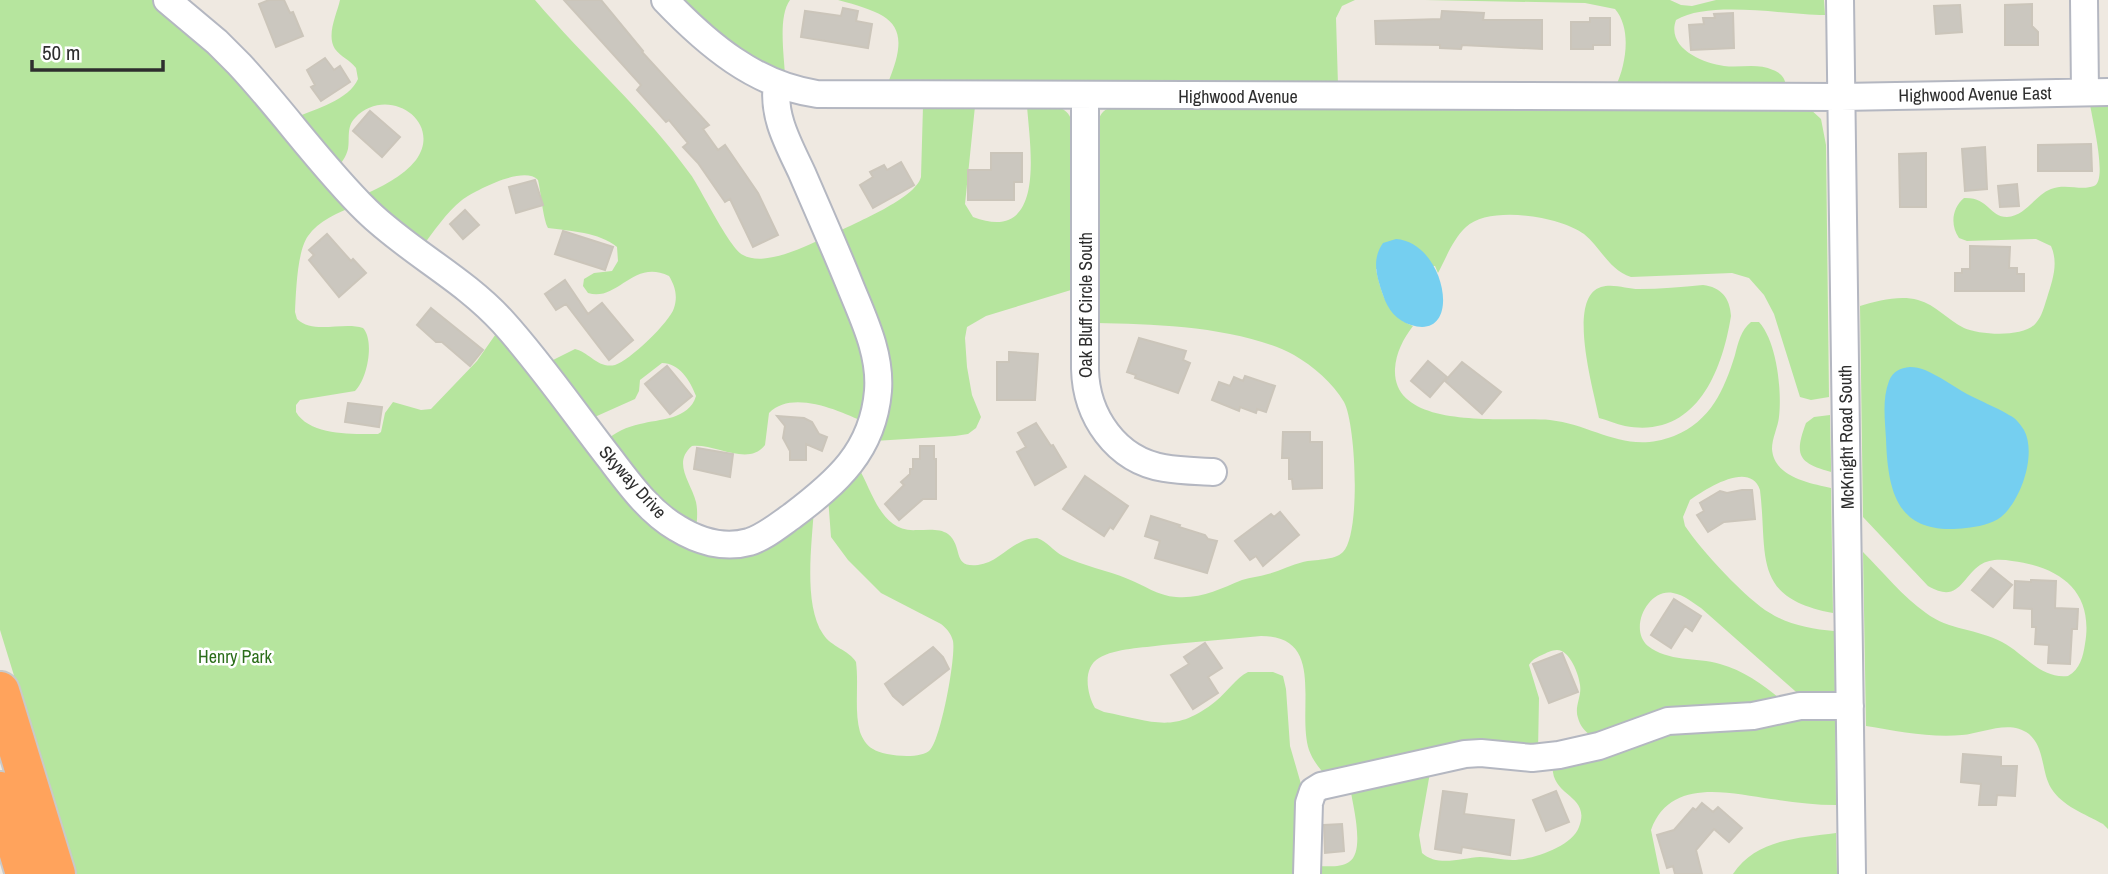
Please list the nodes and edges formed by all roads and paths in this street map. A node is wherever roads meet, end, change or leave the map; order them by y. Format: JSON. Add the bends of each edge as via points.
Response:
{"nodes":[{"id":1,"x":167,"y":0,"type":"edge"},
{"id":2,"x":665,"y":0,"type":"edge"},
{"id":3,"x":1840,"y":0,"type":"edge"},
{"id":4,"x":2084,"y":0,"type":"edge"},
{"id":5,"x":777,"y":84,"type":"junction"},
{"id":6,"x":2097,"y":92,"type":"edge"},
{"id":7,"x":1085,"y":96,"type":"junction"},
{"id":8,"x":1842,"y":97,"type":"junction"},
{"id":9,"x":1213,"y":472,"type":"dead end"},
{"id":10,"x":0,"y":691,"type":"edge"},
{"id":11,"x":1850,"y":705,"type":"junction"},
{"id":12,"x":0,"y":791,"type":"edge"},
{"id":13,"x":25,"y":874,"type":"edge"},
{"id":14,"x":56,"y":874,"type":"edge"},
{"id":15,"x":1307,"y":874,"type":"edge"},
{"id":16,"x":1852,"y":874,"type":"edge"}],
"edges":[{"from":1,"to":5,"type":"street","name":"Skyway Drive","via":[[239,64],[365,209],[492,310],[654,511],[685,533],[714,543],[758,538],[830,486],[864,443],[877,396],[872,341],[784,133],[775,103]]},
{"from":2,"to":5,"type":"street","name":"Highwood Avenue","via":[[704,39]]},
{"from":3,"to":8,"type":"street","name":"McKnight Road South"},
{"from":4,"to":6,"type":"street"},
{"from":5,"to":7,"type":"street","name":"Highwood Avenue","via":[[842,95]]},
{"from":6,"to":8,"type":"street","name":"Highwood Avenue East"},
{"from":7,"to":8,"type":"street","name":"Highwood Avenue"},
{"from":7,"to":9,"type":"street","name":"Oak Bluff Circle South","via":[[1085,369],[1090,404],[1106,433],[1134,457],[1165,469]]},
{"from":8,"to":11,"type":"street","name":"McKnight Road South"},
{"from":10,"to":14,"type":"highway"},
{"from":11,"to":15,"type":"street","via":[[1668,721],[1559,755],[1465,754],[1321,786],[1308,803]]},
{"from":11,"to":16,"type":"street","name":"McKnight Road South"},
{"from":12,"to":13,"type":"highway"}]}
